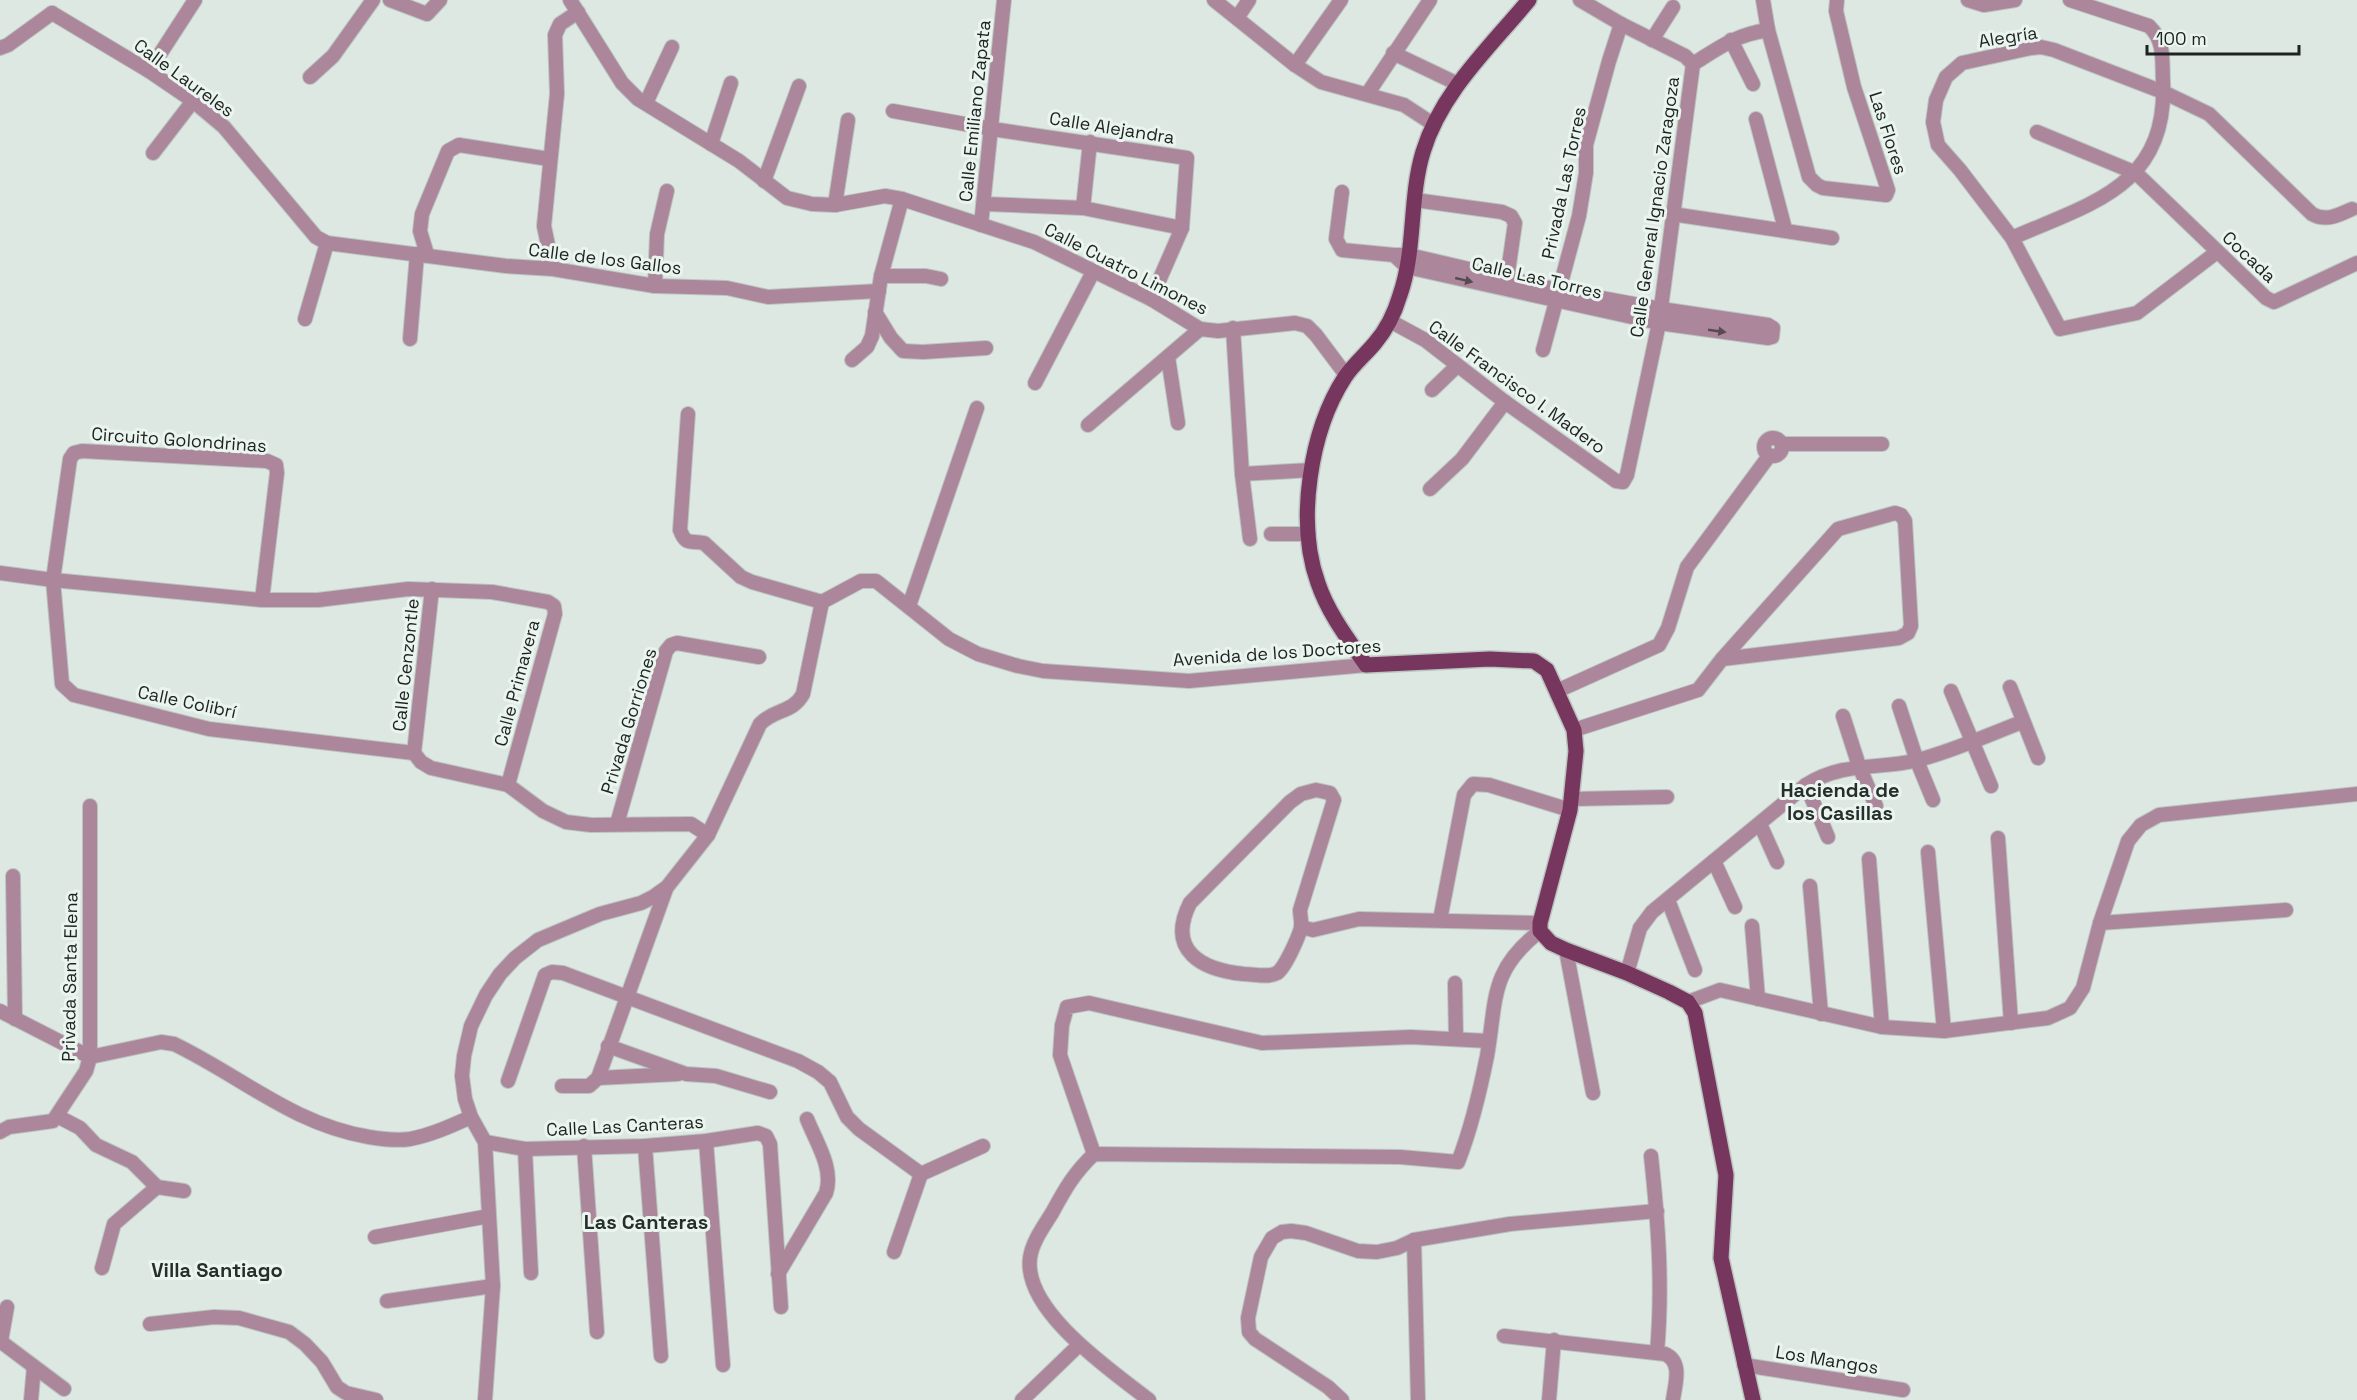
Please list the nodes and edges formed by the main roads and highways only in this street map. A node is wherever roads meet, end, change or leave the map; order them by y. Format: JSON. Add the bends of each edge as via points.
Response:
{"nodes":[{"id":1,"x":1529,"y":0,"type":"edge"},
{"id":2,"x":1753,"y":1400,"type":"edge"}],
"edges":[{"from":1,"to":2,"type":"main road","name":"Avenida de los Doctores","via":[[1458,84],[1433,124],[1422,154],[1401,294],[1377,342],[1346,375],[1325,416],[1308,499],[1312,559],[1325,599],[1366,665],[1490,659],[1534,661],[1547,670],[1574,730],[1576,751],[1571,805],[1540,927],[1551,943],[1688,1002],[1695,1013],[1726,1175],[1721,1258]]}]}
